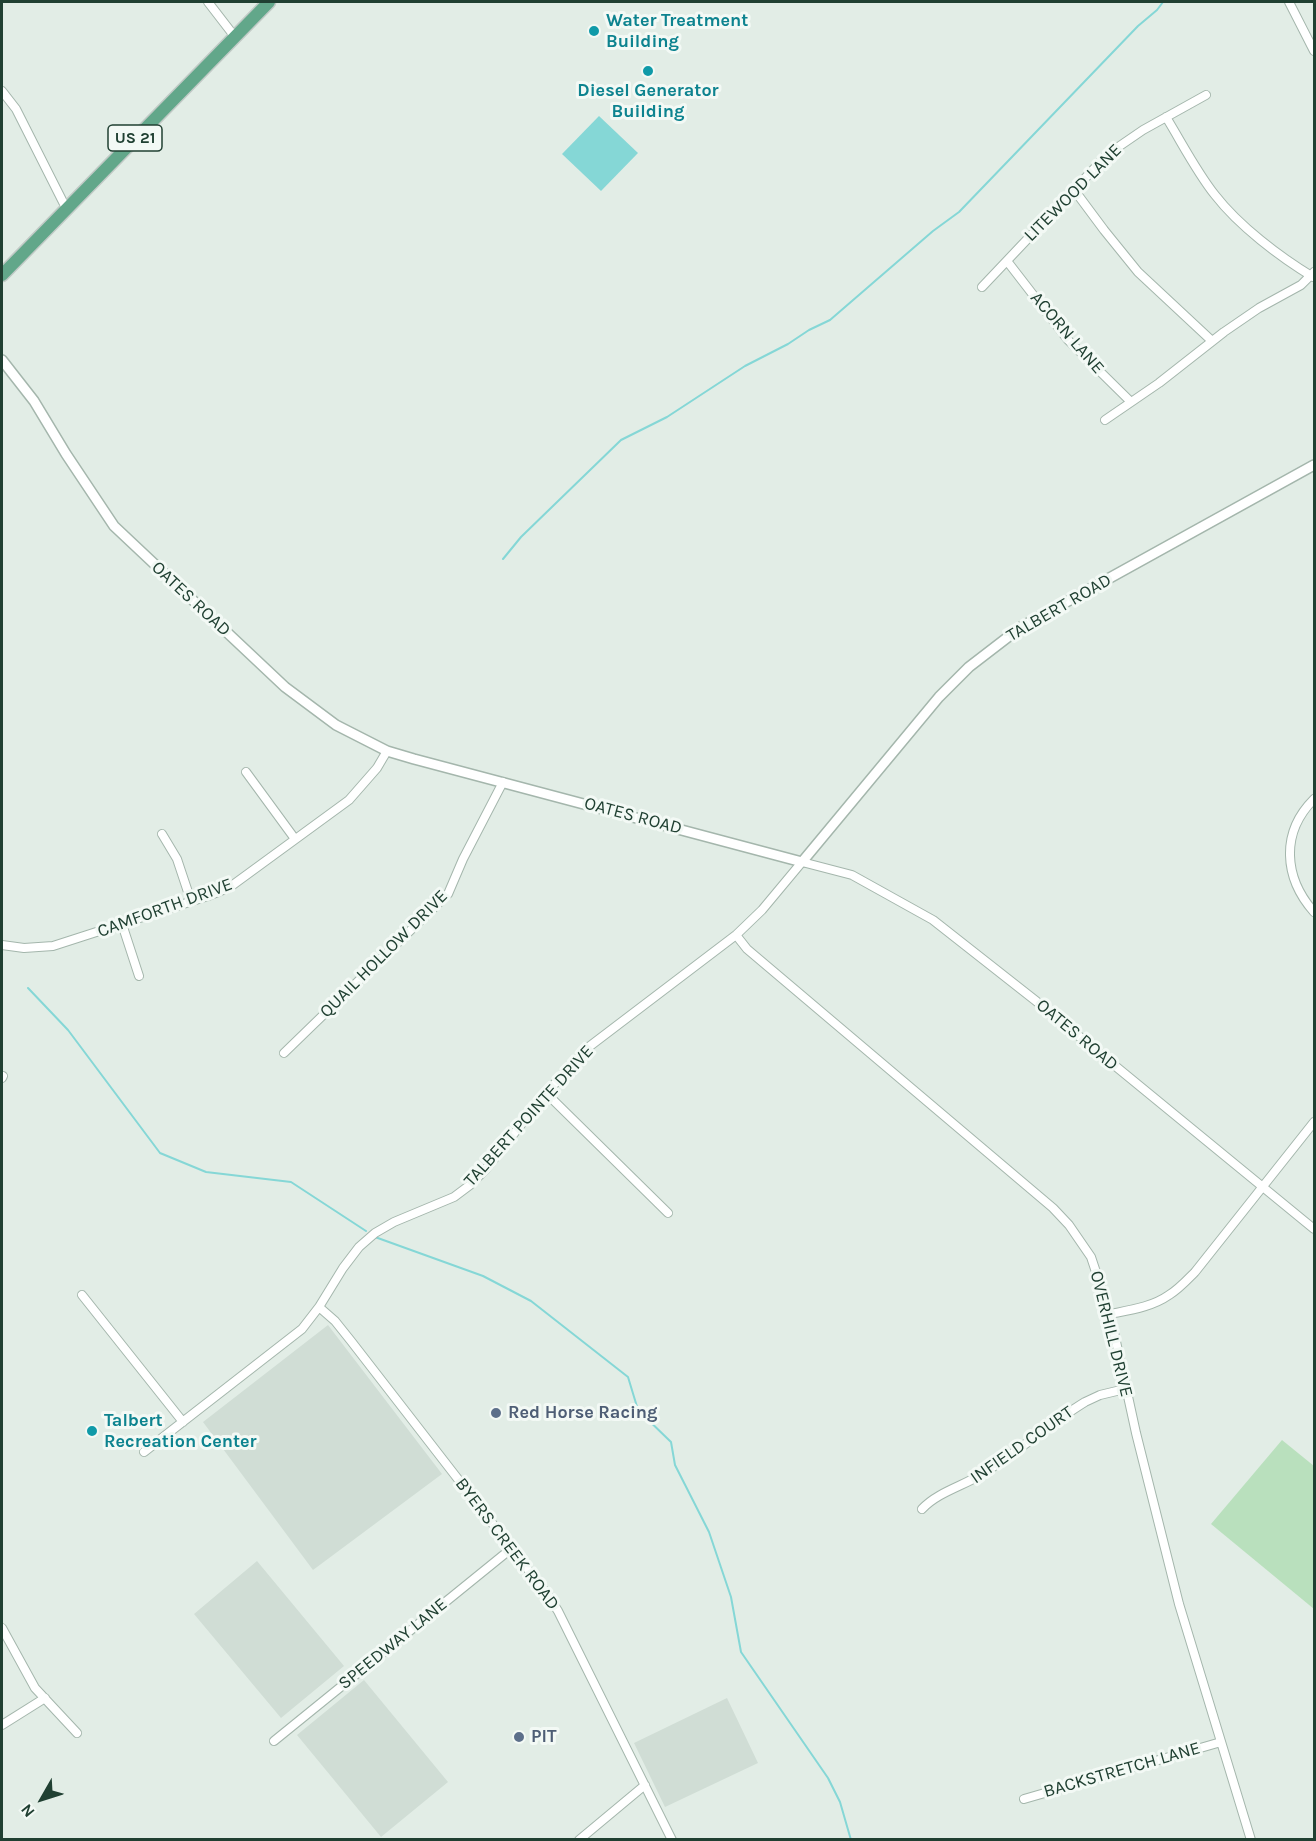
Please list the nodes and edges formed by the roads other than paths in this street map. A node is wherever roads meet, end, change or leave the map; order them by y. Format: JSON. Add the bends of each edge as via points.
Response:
{"nodes":[{"id":1,"x":208,"y":2,"type":"edge"},
{"id":2,"x":269,"y":2,"type":"edge"},
{"id":3,"x":1289,"y":2,"type":"edge"},
{"id":4,"x":235,"y":37,"type":"junction"},
{"id":5,"x":1314,"y":51,"type":"edge"},
{"id":6,"x":2,"y":91,"type":"edge"},
{"id":7,"x":1206,"y":95,"type":"dead end"},
{"id":8,"x":1166,"y":117,"type":"junction"},
{"id":9,"x":1075,"y":191,"type":"junction"},
{"id":10,"x":66,"y":208,"type":"junction"},
{"id":11,"x":1007,"y":261,"type":"junction"},
{"id":12,"x":2,"y":275,"type":"edge"},
{"id":13,"x":1313,"y":275,"type":"edge"},
{"id":14,"x":982,"y":287,"type":"dead end"},
{"id":15,"x":1212,"y":341,"type":"junction"},
{"id":16,"x":2,"y":360,"type":"edge"},
{"id":17,"x":1131,"y":402,"type":"junction"},
{"id":18,"x":1105,"y":420,"type":"dead end"},
{"id":19,"x":1314,"y":465,"type":"edge"},
{"id":20,"x":387,"y":751,"type":"junction"},
{"id":21,"x":246,"y":772,"type":"dead end"},
{"id":22,"x":503,"y":782,"type":"junction"},
{"id":23,"x":1314,"y":799,"type":"edge"},
{"id":24,"x":162,"y":834,"type":"dead end"},
{"id":25,"x":294,"y":839,"type":"junction"},
{"id":26,"x":802,"y":862,"type":"junction"},
{"id":27,"x":191,"y":901,"type":"junction"},
{"id":28,"x":1314,"y":912,"type":"edge"},
{"id":29,"x":122,"y":924,"type":"junction"},
{"id":30,"x":736,"y":935,"type":"junction"},
{"id":31,"x":2,"y":945,"type":"edge"},
{"id":32,"x":139,"y":976,"type":"dead end"},
{"id":33,"x":284,"y":1053,"type":"dead end"},
{"id":34,"x":546,"y":1093,"type":"junction"},
{"id":35,"x":1314,"y":1122,"type":"edge"},
{"id":36,"x":1264,"y":1187,"type":"junction"},
{"id":37,"x":668,"y":1213,"type":"dead end"},
{"id":38,"x":1314,"y":1229,"type":"edge"},
{"id":39,"x":82,"y":1295,"type":"dead end"},
{"id":40,"x":319,"y":1307,"type":"junction"},
{"id":41,"x":1110,"y":1314,"type":"junction"},
{"id":42,"x":1125,"y":1389,"type":"junction"},
{"id":43,"x":183,"y":1422,"type":"junction"},
{"id":44,"x":144,"y":1452,"type":"dead end"},
{"id":45,"x":922,"y":1509,"type":"dead end"},
{"id":46,"x":512,"y":1548,"type":"junction"},
{"id":47,"x":2,"y":1628,"type":"edge"},
{"id":48,"x":45,"y":1698,"type":"junction"},
{"id":49,"x":2,"y":1725,"type":"edge"},
{"id":50,"x":77,"y":1733,"type":"dead end"},
{"id":51,"x":274,"y":1741,"type":"dead end"},
{"id":52,"x":1221,"y":1742,"type":"junction"},
{"id":53,"x":645,"y":1785,"type":"junction"},
{"id":54,"x":1024,"y":1799,"type":"dead end"},
{"id":55,"x":579,"y":1839,"type":"edge"},
{"id":56,"x":672,"y":1839,"type":"edge"},
{"id":57,"x":1251,"y":1839,"type":"edge"}],
"edges":[{"from":1,"to":4,"type":"street"},
{"from":2,"to":4,"type":"main road","number":"US 21"},
{"from":3,"to":5,"type":"street"},
{"from":4,"to":10,"type":"main road","number":"US 21"},
{"from":6,"to":10,"type":"street","via":[[16,109]]},
{"from":7,"to":8,"type":"street","name":"LITEWOOD LANE"},
{"from":8,"to":9,"type":"street","name":"LITEWOOD LANE","via":[[1108,154]]},
{"from":8,"to":13,"type":"street","via":[[1215,196],[1258,237]]},
{"from":9,"to":11,"type":"street","name":"LITEWOOD LANE"},
{"from":9,"to":15,"type":"street","via":[[1138,272]]},
{"from":10,"to":12,"type":"main road","number":"US 21"},
{"from":11,"to":14,"type":"street","name":"LITEWOOD LANE"},
{"from":11,"to":17,"type":"street","name":"ACORN LANE","via":[[1068,340]]},
{"from":13,"to":15,"type":"street"},
{"from":15,"to":17,"type":"street"},
{"from":16,"to":20,"type":"street","name":"OATES ROAD","via":[[34,400],[114,526],[285,687],[336,725]]},
{"from":17,"to":18,"type":"street"},
{"from":19,"to":26,"type":"street","name":"TALBERT ROAD","via":[[1020,627],[939,697]]},
{"from":20,"to":22,"type":"street","name":"OATES ROAD"},
{"from":20,"to":25,"type":"street","name":"CAMFORTH DRIVE","via":[[349,800]]},
{"from":21,"to":25,"type":"street"},
{"from":22,"to":26,"type":"street","name":"OATES ROAD"},
{"from":22,"to":33,"type":"street","name":"QUAIL HOLLOW DRIVE","via":[[448,894]]},
{"from":23,"to":28,"type":"street","via":[[1298,822],[1289,857],[1298,891]]},
{"from":24,"to":27,"type":"street","via":[[177,859]]},
{"from":25,"to":27,"type":"street","name":"CAMFORTH DRIVE","via":[[230,887]]},
{"from":26,"to":30,"type":"street","name":"TALBERT POINTE DRIVE"},
{"from":26,"to":36,"type":"street","name":"OATES ROAD","via":[[852,875],[933,920]]},
{"from":27,"to":29,"type":"street","name":"CAMFORTH DRIVE"},
{"from":29,"to":31,"type":"street","name":"CAMFORTH DRIVE","via":[[53,946]]},
{"from":29,"to":32,"type":"street"},
{"from":30,"to":34,"type":"street","name":"TALBERT POINTE DRIVE","via":[[590,1046]]},
{"from":30,"to":41,"type":"street","name":"OVERHILL DRIVE","via":[[747,949],[1053,1208],[1091,1257]]},
{"from":34,"to":37,"type":"street"},
{"from":34,"to":40,"type":"street","name":"TALBERT POINTE DRIVE","via":[[470,1185],[454,1197],[394,1222],[359,1247]]},
{"from":35,"to":36,"type":"street"},
{"from":36,"to":38,"type":"street","name":"OATES ROAD"},
{"from":36,"to":41,"type":"street","via":[[1195,1272],[1169,1295],[1145,1306]]},
{"from":39,"to":43,"type":"street"},
{"from":40,"to":43,"type":"street","name":"TALBERT POINTE DRIVE","via":[[302,1329]]},
{"from":40,"to":46,"type":"street","name":"BYERS CREEK ROAD","via":[[335,1321]]},
{"from":41,"to":42,"type":"street","name":"OVERHILL DRIVE"},
{"from":42,"to":45,"type":"street","name":"INFIELD COURT","via":[[1085,1402],[982,1474],[934,1498]]},
{"from":42,"to":52,"type":"street","name":"OVERHILL DRIVE","via":[[1179,1604]]},
{"from":43,"to":44,"type":"street","name":"TALBERT POINTE DRIVE"},
{"from":46,"to":51,"type":"street","name":"SPEEDWAY LANE"},
{"from":46,"to":53,"type":"street","name":"BYERS CREEK ROAD","via":[[558,1611]]},
{"from":47,"to":48,"type":"street","via":[[35,1688]]},
{"from":48,"to":49,"type":"street"},
{"from":48,"to":50,"type":"street"},
{"from":52,"to":54,"type":"street","name":"BACKSTRETCH LANE"},
{"from":52,"to":57,"type":"street","name":"OVERHILL DRIVE"},
{"from":53,"to":55,"type":"street"},
{"from":53,"to":56,"type":"street","name":"BYERS CREEK ROAD"}]}
